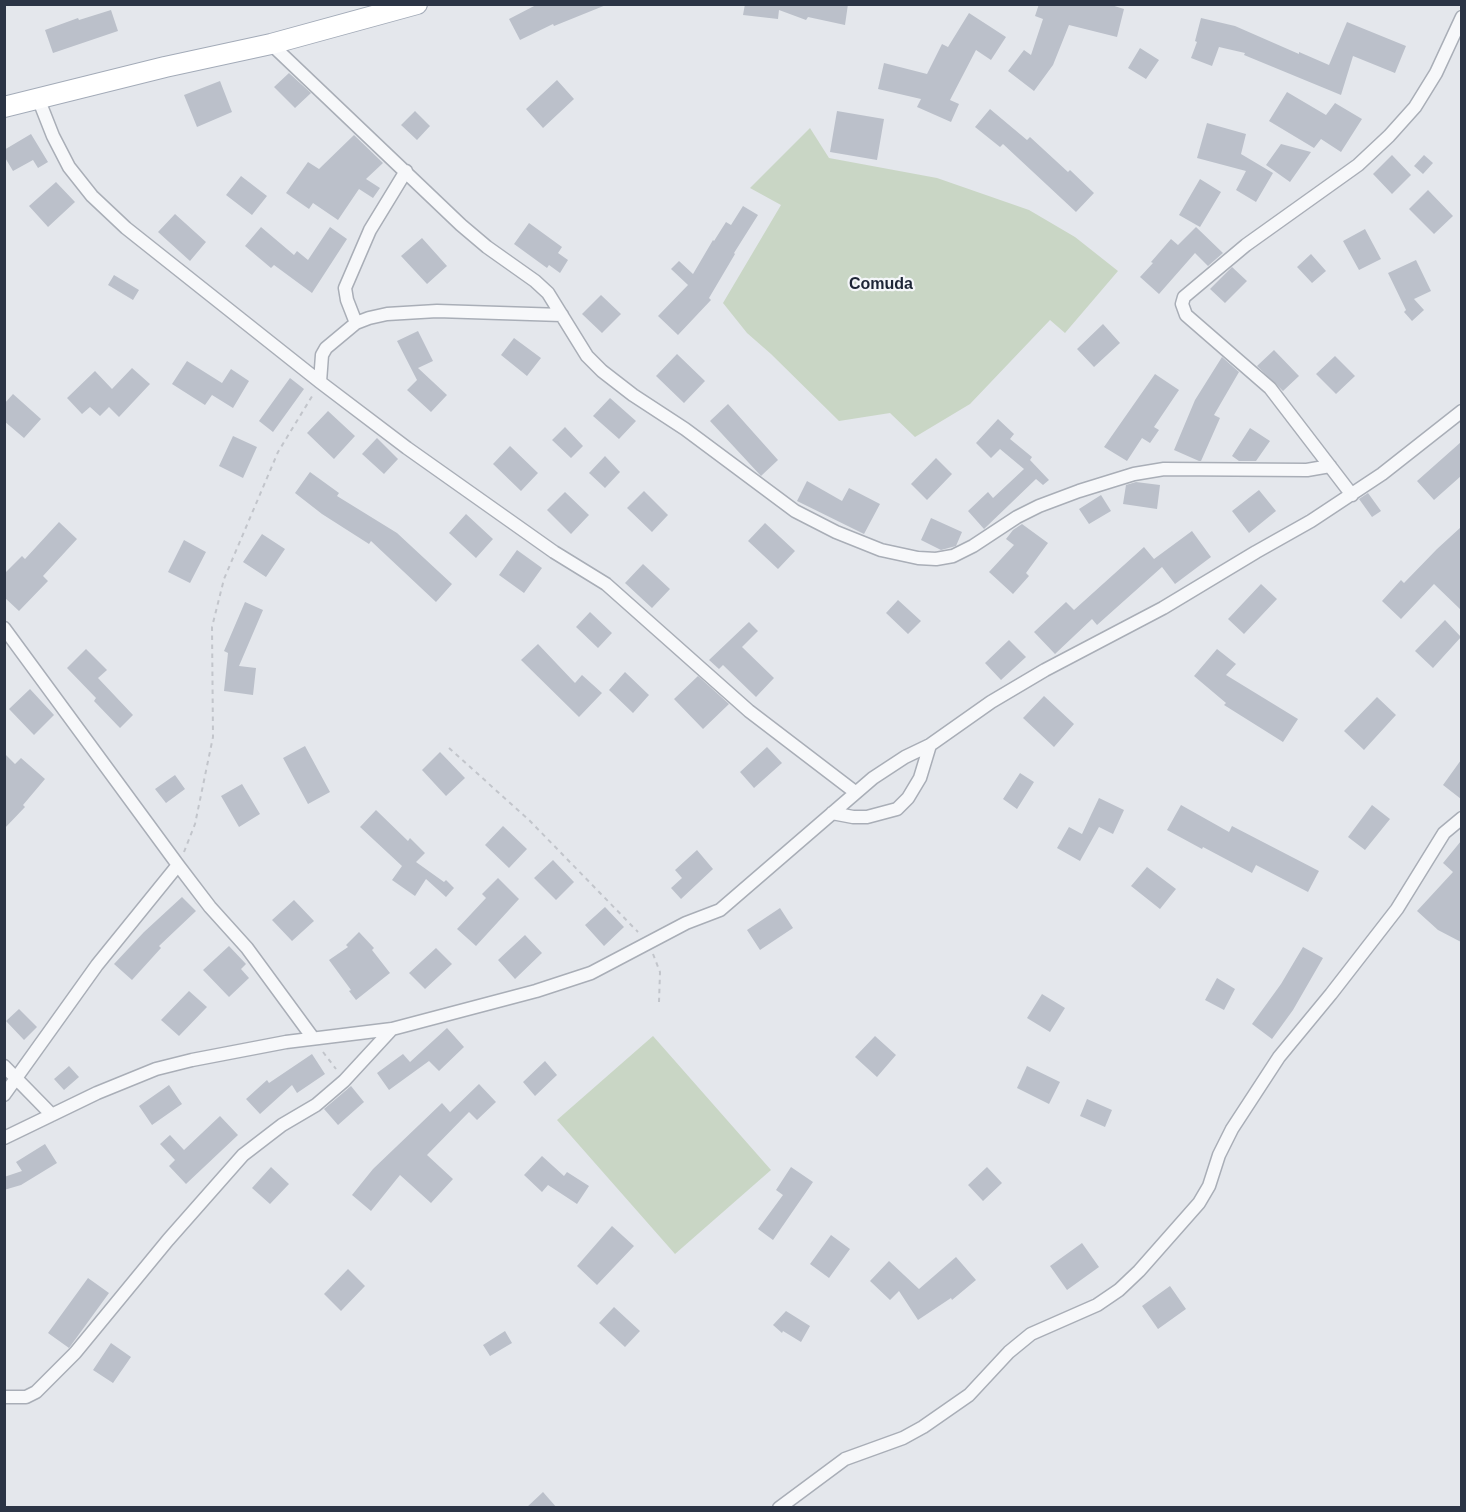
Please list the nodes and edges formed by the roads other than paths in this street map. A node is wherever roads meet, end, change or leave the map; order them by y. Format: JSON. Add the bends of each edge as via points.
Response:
{"nodes":[{"id":1,"x":417,"y":4,"type":"edge"},
{"id":2,"x":376,"y":10,"type":"edge"},
{"id":3,"x":1461,"y":17,"type":"edge"},
{"id":4,"x":271,"y":44,"type":"junction"},
{"id":5,"x":38,"y":98,"type":"junction"},
{"id":6,"x":4,"y":107,"type":"edge"},
{"id":7,"x":406,"y":171,"type":"junction"},
{"id":8,"x":562,"y":315,"type":"junction"},
{"id":9,"x":356,"y":323,"type":"junction"},
{"id":10,"x":320,"y":382,"type":"junction"},
{"id":11,"x":1461,"y":411,"type":"edge"},
{"id":12,"x":1330,"y":466,"type":"junction"},
{"id":13,"x":1352,"y":495,"type":"junction"},
{"id":14,"x":4,"y":628,"type":"edge"},
{"id":15,"x":930,"y":745,"type":"junction"},
{"id":16,"x":855,"y":792,"type":"junction"},
{"id":17,"x":832,"y":813,"type":"junction"},
{"id":18,"x":1461,"y":818,"type":"edge"},
{"id":19,"x":178,"y":865,"type":"junction"},
{"id":20,"x":392,"y":1029,"type":"junction"},
{"id":21,"x":313,"y":1038,"type":"junction"},
{"id":22,"x":4,"y":1066,"type":"edge"},
{"id":23,"x":16,"y":1077,"type":"junction"},
{"id":24,"x":4,"y":1095,"type":"edge"},
{"id":25,"x":52,"y":1115,"type":"junction"},
{"id":26,"x":4,"y":1138,"type":"edge"},
{"id":27,"x":4,"y":1397,"type":"edge"},
{"id":28,"x":779,"y":1508,"type":"edge"}],
"edges":[{"from":1,"to":2,"type":"main road"},
{"from":2,"to":4,"type":"main road"},
{"from":3,"to":12,"type":"street","via":[[1426,90],[1389,136],[1358,165],[1246,245],[1184,297],[1186,315],[1270,388]]},
{"from":4,"to":5,"type":"main road"},
{"from":4,"to":7,"type":"street"},
{"from":5,"to":6,"type":"main road"},
{"from":5,"to":10,"type":"street","via":[[69,167],[92,196],[126,228]]},
{"from":7,"to":8,"type":"street","via":[[461,225],[535,281]]},
{"from":7,"to":9,"type":"street","via":[[370,230],[345,288]]},
{"from":8,"to":9,"type":"street","via":[[437,311],[387,314]]},
{"from":8,"to":12,"type":"street","via":[[587,356],[603,371],[795,511],[881,550],[918,558],[953,556],[1039,506],[1134,474],[1164,469],[1307,470]]},
{"from":9,"to":10,"type":"street","via":[[322,355]]},
{"from":10,"to":16,"type":"street","via":[[407,448],[606,584],[749,711]]},
{"from":11,"to":13,"type":"street"},
{"from":12,"to":13,"type":"street"},
{"from":13,"to":15,"type":"street","via":[[1163,608],[1045,670]]},
{"from":14,"to":19,"type":"street"},
{"from":15,"to":16,"type":"street","via":[[905,757]]},
{"from":15,"to":17,"type":"street","via":[[920,778],[897,808],[867,817]]},
{"from":16,"to":17,"type":"street"},
{"from":17,"to":20,"type":"street","via":[[720,909],[591,973]]},
{"from":18,"to":28,"type":"street","via":[[1444,833],[1390,918],[1279,1057],[1232,1129],[1199,1203],[1139,1271],[1097,1305],[1031,1334],[969,1395],[923,1426],[903,1438],[845,1459]]},
{"from":19,"to":21,"type":"street","via":[[247,948]]},
{"from":19,"to":23,"type":"street","via":[[97,965]]},
{"from":20,"to":21,"type":"street"},
{"from":20,"to":27,"type":"street","via":[[316,1105],[243,1155],[75,1353],[36,1392],[16,1399]]},
{"from":21,"to":25,"type":"street","via":[[156,1069]]},
{"from":22,"to":23,"type":"street"},
{"from":23,"to":24,"type":"street"},
{"from":23,"to":25,"type":"street"},
{"from":25,"to":26,"type":"street"}]}
